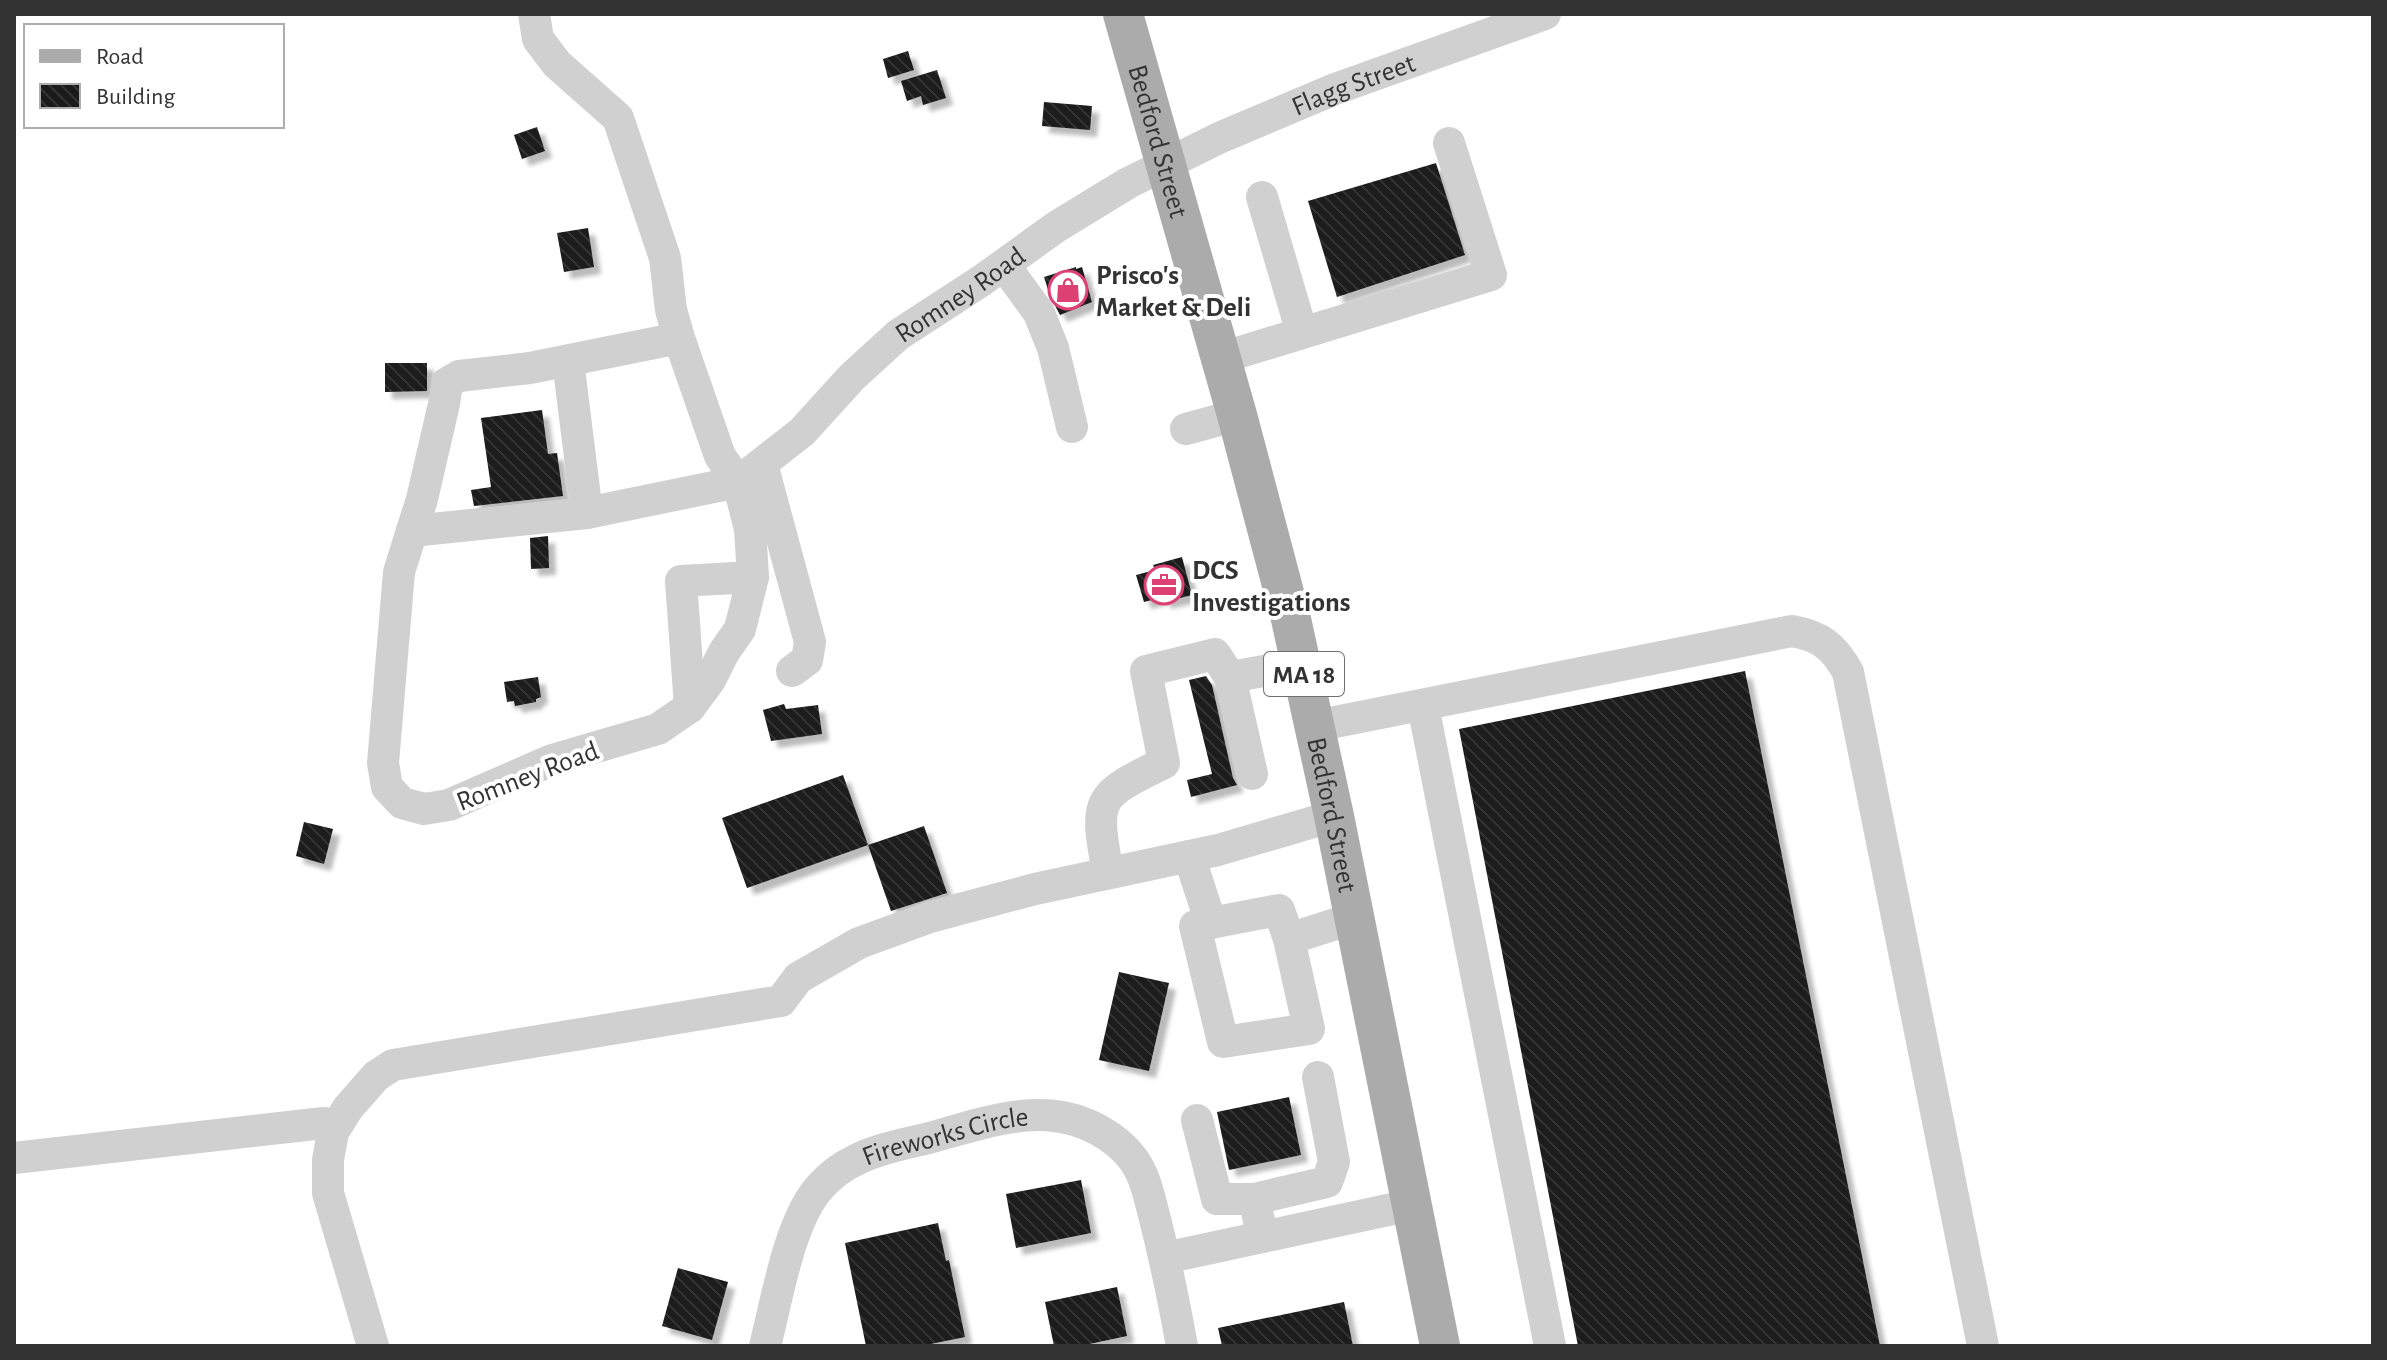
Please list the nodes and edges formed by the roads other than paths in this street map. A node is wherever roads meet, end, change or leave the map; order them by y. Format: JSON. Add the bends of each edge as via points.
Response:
{"nodes":[{"id":1,"x":534,"y":14,"type":"edge"},
{"id":2,"x":1123,"y":14,"type":"edge"},
{"id":3,"x":1545,"y":14,"type":"edge"},
{"id":4,"x":1449,"y":143,"type":"dead end"},
{"id":5,"x":1166,"y":164,"type":"junction"},
{"id":6,"x":1262,"y":197,"type":"dead end"},
{"id":7,"x":1004,"y":265,"type":"junction"},
{"id":8,"x":1302,"y":333,"type":"junction"},
{"id":9,"x":679,"y":338,"type":"junction"},
{"id":10,"x":1221,"y":358,"type":"junction"},
{"id":11,"x":568,"y":361,"type":"junction"},
{"id":12,"x":1237,"y":415,"type":"junction"},
{"id":13,"x":1072,"y":427,"type":"dead end"},
{"id":14,"x":1186,"y":429,"type":"dead end"},
{"id":15,"x":750,"y":473,"type":"junction"},
{"id":16,"x":587,"y":513,"type":"junction"},
{"id":17,"x":412,"y":531,"type":"junction"},
{"id":18,"x":753,"y":577,"type":"junction"},
{"id":19,"x":1302,"y":664,"type":"junction"},
{"id":20,"x":792,"y":671,"type":"dead end"},
{"id":21,"x":1230,"y":677,"type":"junction"},
{"id":22,"x":1423,"y":706,"type":"junction"},
{"id":23,"x":690,"y":707,"type":"junction"},
{"id":24,"x":1315,"y":726,"type":"junction"},
{"id":25,"x":1252,"y":774,"type":"dead end"},
{"id":26,"x":1334,"y":816,"type":"junction"},
{"id":27,"x":1189,"y":856,"type":"junction"},
{"id":28,"x":1108,"y":873,"type":"junction"},
{"id":29,"x":1354,"y":918,"type":"junction"},
{"id":30,"x":1211,"y":923,"type":"junction"},
{"id":31,"x":1289,"y":939,"type":"junction"},
{"id":32,"x":1318,"y":1077,"type":"dead end"},
{"id":33,"x":1197,"y":1120,"type":"dead end"},
{"id":34,"x":333,"y":1132,"type":"junction"},
{"id":35,"x":14,"y":1158,"type":"edge"},
{"id":36,"x":1254,"y":1199,"type":"junction"},
{"id":37,"x":1411,"y":1205,"type":"junction"},
{"id":38,"x":1263,"y":1237,"type":"junction"},
{"id":39,"x":1165,"y":1258,"type":"junction"},
{"id":40,"x":373,"y":1346,"type":"edge"},
{"id":41,"x":765,"y":1346,"type":"edge"},
{"id":42,"x":1182,"y":1346,"type":"edge"},
{"id":43,"x":1440,"y":1346,"type":"edge"},
{"id":44,"x":1550,"y":1346,"type":"edge"},
{"id":45,"x":1983,"y":1346,"type":"edge"}],
"edges":[{"from":1,"to":9,"type":"street","name":"Romney Road","via":[[538,39],[557,64],[618,118],[665,258]]},
{"from":2,"to":5,"type":"main road","name":"Bedford Street","number":"MA 18"},
{"from":3,"to":5,"type":"street","name":"Flagg Street","via":[[1335,89]]},
{"from":4,"to":8,"type":"street","via":[[1491,275]]},
{"from":5,"to":7,"type":"street","name":"Romney Road","via":[[1070,219]]},
{"from":5,"to":10,"type":"main road","name":"Bedford Street","number":"MA 18"},
{"from":6,"to":8,"type":"street"},
{"from":7,"to":13,"type":"street","via":[[1039,313]]},
{"from":7,"to":15,"type":"street","name":"Romney Road","via":[[898,335],[802,432]]},
{"from":8,"to":10,"type":"street"},
{"from":9,"to":11,"type":"street"},
{"from":9,"to":15,"type":"street","name":"Romney Road","via":[[720,456]]},
{"from":10,"to":12,"type":"main road","name":"Bedford Street","number":"MA 18"},
{"from":11,"to":16,"type":"street"},
{"from":11,"to":17,"type":"street","name":"Romney Road","via":[[459,376],[447,383]]},
{"from":12,"to":14,"type":"street"},
{"from":12,"to":19,"type":"main road","name":"Bedford Street","number":"MA 18"},
{"from":15,"to":16,"type":"street"},
{"from":15,"to":18,"type":"street","name":"Romney Road"},
{"from":15,"to":20,"type":"street","via":[[810,642],[807,660]]},
{"from":16,"to":17,"type":"street"},
{"from":17,"to":23,"type":"street","name":"Romney Road","via":[[399,572],[383,763],[387,787],[402,803],[424,809],[449,805],[552,760],[658,729]]},
{"from":18,"to":23,"type":"street","name":"Romney Road","via":[[740,629]]},
{"from":18,"to":23,"type":"street","via":[[681,581]]},
{"from":19,"to":21,"type":"street"},
{"from":19,"to":24,"type":"main road","name":"Bedford Street","number":"MA 18"},
{"from":21,"to":25,"type":"street"},
{"from":21,"to":28,"type":"street","via":[[1215,654],[1146,671],[1164,763],[1109,794],[1101,812]]},
{"from":22,"to":24,"type":"street"},
{"from":22,"to":44,"type":"street"},
{"from":22,"to":45,"type":"street","via":[[1792,631],[1822,641],[1839,655],[1848,672]]},
{"from":24,"to":26,"type":"main road","name":"Bedford Street","number":"MA 18"},
{"from":26,"to":27,"type":"street"},
{"from":26,"to":29,"type":"main road","name":"Bedford Street","number":"MA 18"},
{"from":27,"to":28,"type":"street"},
{"from":27,"to":30,"type":"street"},
{"from":28,"to":34,"type":"street","via":[[930,917],[859,943],[798,978],[781,1001],[393,1065],[376,1076]]},
{"from":29,"to":31,"type":"street"},
{"from":29,"to":37,"type":"main road","name":"Bedford Street","number":"MA 18"},
{"from":30,"to":31,"type":"street","via":[[1279,910]]},
{"from":30,"to":31,"type":"street","via":[[1195,926],[1223,1042],[1309,1029]]},
{"from":32,"to":36,"type":"street","via":[[1334,1162],[1327,1182]]},
{"from":33,"to":36,"type":"street","via":[[1217,1199]]},
{"from":34,"to":35,"type":"street","via":[[324,1123]]},
{"from":34,"to":40,"type":"street","via":[[328,1193]]},
{"from":36,"to":38,"type":"street"},
{"from":37,"to":38,"type":"street"},
{"from":37,"to":43,"type":"main road","name":"Bedford Street","number":"MA 18"},
{"from":38,"to":39,"type":"street"},
{"from":39,"to":41,"type":"street","name":"Fireworks Circle","via":[[1146,1185],[1133,1159],[1111,1138],[1085,1123],[1056,1116],[1002,1119],[881,1150],[833,1174],[804,1210],[794,1234]]},
{"from":39,"to":42,"type":"street","name":"Fireworks Circle"}]}
